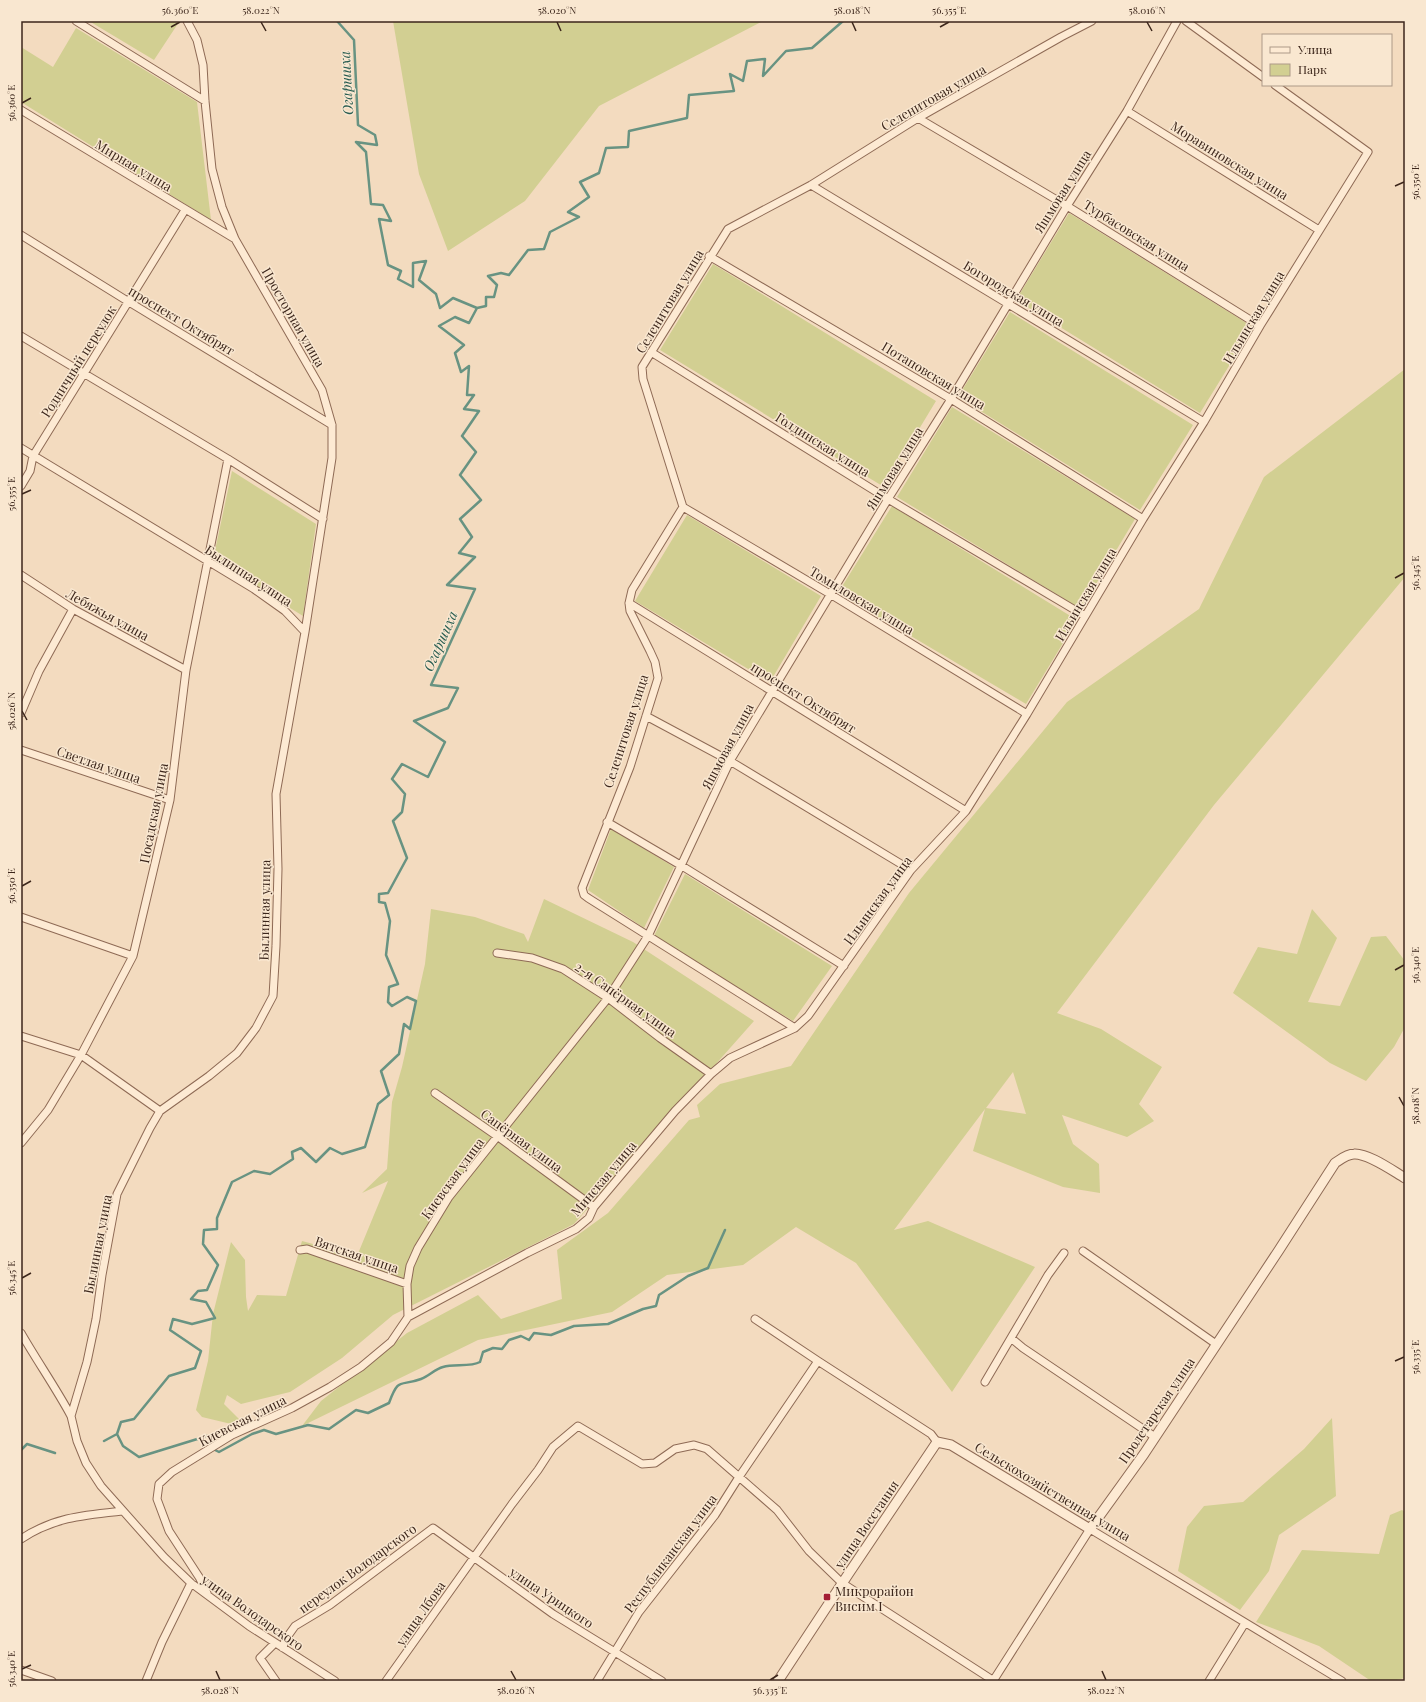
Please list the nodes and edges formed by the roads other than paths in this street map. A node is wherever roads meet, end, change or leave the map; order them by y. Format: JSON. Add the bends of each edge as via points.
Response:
{"nodes":[{"id":1,"x":76,"y":21,"type":"edge"},
{"id":2,"x":187,"y":21,"type":"edge"},
{"id":3,"x":1092,"y":21,"type":"edge"},
{"id":4,"x":1177,"y":21,"type":"edge"},
{"id":5,"x":1186,"y":21,"type":"edge"},
{"id":6,"x":1262,"y":76,"type":"edge"},
{"id":7,"x":1276,"y":86,"type":"edge"},
{"id":8,"x":205,"y":101,"type":"junction"},
{"id":9,"x":21,"y":110,"type":"edge"},
{"id":10,"x":1127,"y":111,"type":"junction"},
{"id":11,"x":918,"y":118,"type":"junction"},
{"id":12,"x":811,"y":185,"type":"junction"},
{"id":13,"x":1067,"y":206,"type":"junction"},
{"id":14,"x":185,"y":210,"type":"junction"},
{"id":15,"x":1319,"y":230,"type":"junction"},
{"id":16,"x":21,"y":235,"type":"edge"},
{"id":17,"x":235,"y":239,"type":"junction"},
{"id":18,"x":709,"y":256,"type":"junction"},
{"id":19,"x":129,"y":302,"type":"junction"},
{"id":20,"x":1008,"y":304,"type":"junction"},
{"id":21,"x":1260,"y":326,"type":"junction"},
{"id":22,"x":21,"y":336,"type":"edge"},
{"id":23,"x":651,"y":352,"type":"junction"},
{"id":24,"x":84,"y":374,"type":"junction"},
{"id":25,"x":951,"y":399,"type":"junction"},
{"id":26,"x":1204,"y":422,"type":"junction"},
{"id":27,"x":332,"y":425,"type":"junction"},
{"id":28,"x":21,"y":448,"type":"edge"},
{"id":29,"x":33,"y":456,"type":"junction"},
{"id":30,"x":228,"y":459,"type":"junction"},
{"id":31,"x":21,"y":486,"type":"edge"},
{"id":32,"x":888,"y":499,"type":"junction"},
{"id":33,"x":683,"y":507,"type":"junction"},
{"id":34,"x":1143,"y":518,"type":"junction"},
{"id":35,"x":323,"y":519,"type":"junction"},
{"id":36,"x":207,"y":561,"type":"junction"},
{"id":37,"x":21,"y":575,"type":"edge"},
{"id":38,"x":830,"y":594,"type":"junction"},
{"id":39,"x":629,"y":603,"type":"junction"},
{"id":40,"x":73,"y":609,"type":"junction"},
{"id":41,"x":1085,"y":616,"type":"junction"},
{"id":42,"x":305,"y":632,"type":"junction"},
{"id":43,"x":186,"y":670,"type":"junction"},
{"id":44,"x":772,"y":691,"type":"junction"},
{"id":45,"x":21,"y":713,"type":"edge"},
{"id":46,"x":1027,"y":714,"type":"junction"},
{"id":47,"x":646,"y":716,"type":"junction"},
{"id":48,"x":21,"y":750,"type":"edge"},
{"id":49,"x":730,"y":761,"type":"junction"},
{"id":50,"x":170,"y":800,"type":"junction"},
{"id":51,"x":966,"y":811,"type":"junction"},
{"id":52,"x":607,"y":822,"type":"junction"},
{"id":53,"x":682,"y":866,"type":"junction"},
{"id":54,"x":911,"y":870,"type":"junction"},
{"id":55,"x":21,"y":917,"type":"edge"},
{"id":56,"x":648,"y":936,"type":"junction"},
{"id":57,"x":497,"y":953,"type":"dead end"},
{"id":58,"x":133,"y":956,"type":"junction"},
{"id":59,"x":844,"y":966,"type":"junction"},
{"id":60,"x":608,"y":998,"type":"junction"},
{"id":61,"x":795,"y":1028,"type":"junction"},
{"id":62,"x":21,"y":1036,"type":"edge"},
{"id":63,"x":81,"y":1055,"type":"junction"},
{"id":64,"x":712,"y":1074,"type":"junction"},
{"id":65,"x":435,"y":1093,"type":"dead end"},
{"id":66,"x":160,"y":1112,"type":"junction"},
{"id":67,"x":497,"y":1136,"type":"junction"},
{"id":68,"x":21,"y":1143,"type":"edge"},
{"id":69,"x":1405,"y":1178,"type":"edge"},
{"id":70,"x":594,"y":1207,"type":"junction"},
{"id":71,"x":300,"y":1250,"type":"dead end"},
{"id":72,"x":1083,"y":1251,"type":"dead end"},
{"id":73,"x":1064,"y":1253,"type":"dead end"},
{"id":74,"x":407,"y":1284,"type":"junction"},
{"id":75,"x":408,"y":1317,"type":"junction"},
{"id":76,"x":755,"y":1319,"type":"dead end"},
{"id":77,"x":21,"y":1333,"type":"edge"},
{"id":78,"x":1011,"y":1338,"type":"junction"},
{"id":79,"x":1216,"y":1344,"type":"junction"},
{"id":80,"x":818,"y":1361,"type":"junction"},
{"id":81,"x":985,"y":1382,"type":"dead end"},
{"id":82,"x":71,"y":1416,"type":"junction"},
{"id":83,"x":1155,"y":1437,"type":"junction"},
{"id":84,"x":937,"y":1442,"type":"junction"},
{"id":85,"x":739,"y":1477,"type":"junction"},
{"id":86,"x":123,"y":1511,"type":"junction"},
{"id":87,"x":433,"y":1528,"type":"joint"},
{"id":88,"x":1090,"y":1529,"type":"junction"},
{"id":89,"x":21,"y":1539,"type":"edge"},
{"id":90,"x":474,"y":1558,"type":"junction"},
{"id":91,"x":191,"y":1583,"type":"junction"},
{"id":92,"x":842,"y":1583,"type":"junction"},
{"id":93,"x":207,"y":1593,"type":"junction"},
{"id":94,"x":1245,"y":1623,"type":"junction"},
{"id":95,"x":275,"y":1643,"type":"junction"},
{"id":96,"x":283,"y":1648,"type":"junction"},
{"id":97,"x":615,"y":1653,"type":"junction"},
{"id":98,"x":21,"y":1670,"type":"edge"},
{"id":99,"x":52,"y":1681,"type":"edge"},
{"id":100,"x":146,"y":1681,"type":"edge"},
{"id":101,"x":276,"y":1681,"type":"edge"},
{"id":102,"x":335,"y":1681,"type":"edge"},
{"id":103,"x":386,"y":1681,"type":"edge"},
{"id":104,"x":597,"y":1681,"type":"edge"},
{"id":105,"x":662,"y":1681,"type":"edge"},
{"id":106,"x":778,"y":1681,"type":"edge"},
{"id":107,"x":993,"y":1681,"type":"edge"},
{"id":108,"x":1209,"y":1681,"type":"edge"},
{"id":109,"x":1342,"y":1681,"type":"edge"}],
"edges":[{"from":1,"to":8,"type":"street"},
{"from":2,"to":8,"type":"street","name":"Просторная улица","via":[[197,40],[203,65]]},
{"from":3,"to":11,"type":"street","name":"Селенитовая улица"},
{"from":4,"to":10,"type":"street","name":"Яшмовая улица"},
{"from":5,"to":6,"type":"street"},
{"from":7,"to":15,"type":"street","name":"Ильинская улица","via":[[1368,152]]},
{"from":8,"to":17,"type":"street","name":"Просторная улица","via":[[212,170],[222,207]]},
{"from":9,"to":14,"type":"street","name":"Мирная улица"},
{"from":10,"to":13,"type":"street","name":"Яшмовая улица"},
{"from":10,"to":15,"type":"street","name":"Моравиновская улица"},
{"from":11,"to":12,"type":"street","name":"Селенитовая улица"},
{"from":11,"to":13,"type":"street","name":"Турбасовская улица"},
{"from":12,"to":18,"type":"street","name":"Селенитовая улица","via":[[728,229]]},
{"from":12,"to":20,"type":"street","name":"Богородская улица"},
{"from":13,"to":20,"type":"street","name":"Яшмовая улица"},
{"from":13,"to":21,"type":"street","name":"Турбасовская улица"},
{"from":14,"to":17,"type":"street","name":"Мирная улица"},
{"from":14,"to":19,"type":"street","name":"Родничный переулок"},
{"from":15,"to":21,"type":"street","name":"Ильинская улица"},
{"from":16,"to":19,"type":"street","name":"проспект Октябрят"},
{"from":17,"to":27,"type":"street","name":"Просторная улица","via":[[322,390]]},
{"from":18,"to":23,"type":"street","name":"Селенитовая улица"},
{"from":18,"to":25,"type":"street","name":"Потаповская улица"},
{"from":19,"to":24,"type":"street","name":"Родничный переулок"},
{"from":19,"to":27,"type":"street","name":"проспект Октябрят"},
{"from":20,"to":25,"type":"street","name":"Яшмовая улица"},
{"from":20,"to":26,"type":"street","name":"Богородская улица"},
{"from":21,"to":26,"type":"street","name":"Ильинская улица"},
{"from":22,"to":24,"type":"street"},
{"from":23,"to":32,"type":"street","name":"Голдинская улица"},
{"from":23,"to":33,"type":"street","name":"Селенитовая улица","via":[[642,367],[643,379]]},
{"from":24,"to":29,"type":"street","name":"Родничный переулок"},
{"from":24,"to":30,"type":"street"},
{"from":25,"to":32,"type":"street","name":"Яшмовая улица"},
{"from":25,"to":34,"type":"street","name":"Потаповская улица"},
{"from":26,"to":34,"type":"street","name":"Ильинская улица"},
{"from":27,"to":35,"type":"street","name":"Просторная улица","via":[[332,458]]},
{"from":28,"to":29,"type":"street","name":"Былинная улица"},
{"from":29,"to":31,"type":"street","name":"Родничный переулок","via":[[30,471]]},
{"from":29,"to":36,"type":"street","name":"Былинная улица"},
{"from":30,"to":35,"type":"street"},
{"from":30,"to":36,"type":"street","name":"Посадская улица"},
{"from":32,"to":38,"type":"street","name":"Яшмовая улица"},
{"from":32,"to":41,"type":"street","name":"Голдинская улица"},
{"from":33,"to":38,"type":"street","name":"Томиловская улица"},
{"from":33,"to":39,"type":"street","via":[[632,590]]},
{"from":34,"to":41,"type":"street","name":"Ильинская улица"},
{"from":35,"to":42,"type":"street","name":"Просторная улица"},
{"from":36,"to":42,"type":"street","name":"Былинная улица","via":[[286,611]]},
{"from":36,"to":43,"type":"street","name":"Посадская улица"},
{"from":37,"to":40,"type":"street","name":"Лебяжья улица"},
{"from":38,"to":44,"type":"street","name":"Яшмовая улица"},
{"from":38,"to":46,"type":"street","name":"Томиловская улица"},
{"from":39,"to":44,"type":"street","name":"проспект Октябрят"},
{"from":39,"to":47,"type":"street","name":"Селенитовая улица","via":[[652,656],[658,678]]},
{"from":40,"to":43,"type":"street","name":"Лебяжья улица"},
{"from":40,"to":45,"type":"street","via":[[39,671]]},
{"from":41,"to":46,"type":"street","name":"Ильинская улица"},
{"from":42,"to":66,"type":"street","name":"Былинная улица","via":[[276,794],[278,869],[273,996],[256,1028],[237,1053]]},
{"from":43,"to":50,"type":"street","name":"Посадская улица"},
{"from":44,"to":49,"type":"street","name":"Яшмовая улица"},
{"from":44,"to":51,"type":"street","name":"проспект Октябрят"},
{"from":46,"to":51,"type":"street","name":"Ильинская улица"},
{"from":47,"to":49,"type":"street"},
{"from":47,"to":52,"type":"street","name":"Селенитовая улица","via":[[630,766]]},
{"from":48,"to":50,"type":"street","name":"Светлая улица"},
{"from":49,"to":53,"type":"street","name":"Яшмовая улица"},
{"from":49,"to":54,"type":"street"},
{"from":50,"to":58,"type":"street","name":"Посадская улица"},
{"from":51,"to":54,"type":"street","name":"Ильинская улица"},
{"from":52,"to":53,"type":"street"},
{"from":52,"to":56,"type":"street","name":"Селенитовая улица","via":[[582,888],[584,895]]},
{"from":53,"to":56,"type":"street","name":"Яшмовая улица"},
{"from":53,"to":59,"type":"street"},
{"from":54,"to":59,"type":"street","name":"Ильинская улица"},
{"from":55,"to":58,"type":"street"},
{"from":56,"to":60,"type":"street","name":"Киевская улица"},
{"from":56,"to":61,"type":"street"},
{"from":57,"to":60,"type":"street","name":"2-я Сапёрная улица","via":[[532,958],[563,969]]},
{"from":58,"to":63,"type":"street","name":"Посадская улица"},
{"from":59,"to":61,"type":"street","name":"Ильинская улица","via":[[808,1016]]},
{"from":60,"to":64,"type":"street","name":"2-я Сапёрная улица"},
{"from":60,"to":67,"type":"street","name":"Киевская улица"},
{"from":61,"to":64,"type":"street","name":"Минская улица","via":[[730,1058]]},
{"from":62,"to":63,"type":"street"},
{"from":63,"to":66,"type":"street"},
{"from":63,"to":68,"type":"street","name":"Посадская улица","via":[[48,1110]]},
{"from":64,"to":70,"type":"street","name":"Минская улица","via":[[675,1111]]},
{"from":65,"to":67,"type":"street","name":"Сапёрная улица"},
{"from":66,"to":82,"type":"street","name":"Былинная улица","via":[[118,1194],[89,1355]]},
{"from":67,"to":70,"type":"street","name":"Сапёрная улица"},
{"from":67,"to":74,"type":"street","name":"Киевская улица","via":[[449,1197],[410,1266]]},
{"from":69,"to":79,"type":"street","name":"Пролетарская улица","via":[[1364,1155],[1344,1156],[1335,1163]]},
{"from":70,"to":75,"type":"street","name":"Минская улица","via":[[589,1218],[576,1229],[527,1252]]},
{"from":71,"to":74,"type":"street","name":"Вятская улица","via":[[307,1249]]},
{"from":72,"to":79,"type":"street"},
{"from":73,"to":78,"type":"street"},
{"from":74,"to":75,"type":"street","name":"Киевская улица"},
{"from":75,"to":93,"type":"street","name":"Киевская улица","via":[[391,1342],[360,1367],[292,1408],[232,1435],[172,1472],[159,1484],[157,1499],[169,1531]]},
{"from":76,"to":80,"type":"street","name":"Сельскохозяйственная улица"},
{"from":77,"to":82,"type":"street"},
{"from":78,"to":81,"type":"street"},
{"from":78,"to":83,"type":"street"},
{"from":79,"to":83,"type":"street","name":"Пролетарская улица"},
{"from":80,"to":84,"type":"street","name":"Сельскохозяйственная улица","via":[[932,1434]]},
{"from":80,"to":85,"type":"street","name":"Республиканская улица"},
{"from":82,"to":86,"type":"street","name":"улица Володарского","via":[[86,1463],[101,1486]]},
{"from":83,"to":88,"type":"street","name":"Пролетарская улица"},
{"from":84,"to":88,"type":"street","name":"Сельскохозяйственная улица","via":[[951,1445]]},
{"from":84,"to":92,"type":"street","name":"улица Восстания"},
{"from":85,"to":90,"type":"street","name":"улица Лбова","via":[[707,1449],[694,1445],[675,1449],[655,1463],[642,1464],[578,1426],[553,1447]]},
{"from":85,"to":92,"type":"street","via":[[777,1510],[809,1551]]},
{"from":85,"to":97,"type":"street","name":"Республиканская улица","via":[[716,1515],[640,1612]]},
{"from":86,"to":89,"type":"street","via":[[80,1515],[38,1527]]},
{"from":86,"to":91,"type":"street","name":"улица Володарского","via":[[164,1558]]},
{"from":87,"to":90,"type":"street","name":"улица Урицкого"},
{"from":87,"to":96,"type":"street","name":"переулок Володарского","via":[[330,1605],[295,1626],[285,1640]]},
{"from":88,"to":94,"type":"street","name":"Сельскохозяйственная улица"},
{"from":88,"to":107,"type":"street","name":"Пролетарская улица"},
{"from":90,"to":97,"type":"street","name":"улица Урицкого","via":[[553,1614]]},
{"from":90,"to":103,"type":"street","name":"улица Лбова"},
{"from":91,"to":93,"type":"street","name":"улица Володарского"},
{"from":91,"to":100,"type":"street"},
{"from":92,"to":106,"type":"street","name":"улица Восстания"},
{"from":92,"to":107,"type":"street"},
{"from":93,"to":95,"type":"street","name":"улица Володарского"},
{"from":94,"to":108,"type":"street"},
{"from":94,"to":109,"type":"street","name":"Сельскохозяйственная улица"},
{"from":95,"to":96,"type":"street","name":"улица Володарского"},
{"from":95,"to":101,"type":"street","via":[[260,1658]]},
{"from":96,"to":102,"type":"street","name":"улица Володарского"},
{"from":97,"to":104,"type":"street","name":"Республиканская улица"},
{"from":97,"to":105,"type":"street","name":"улица Урицкого"},
{"from":98,"to":99,"type":"street"}]}
